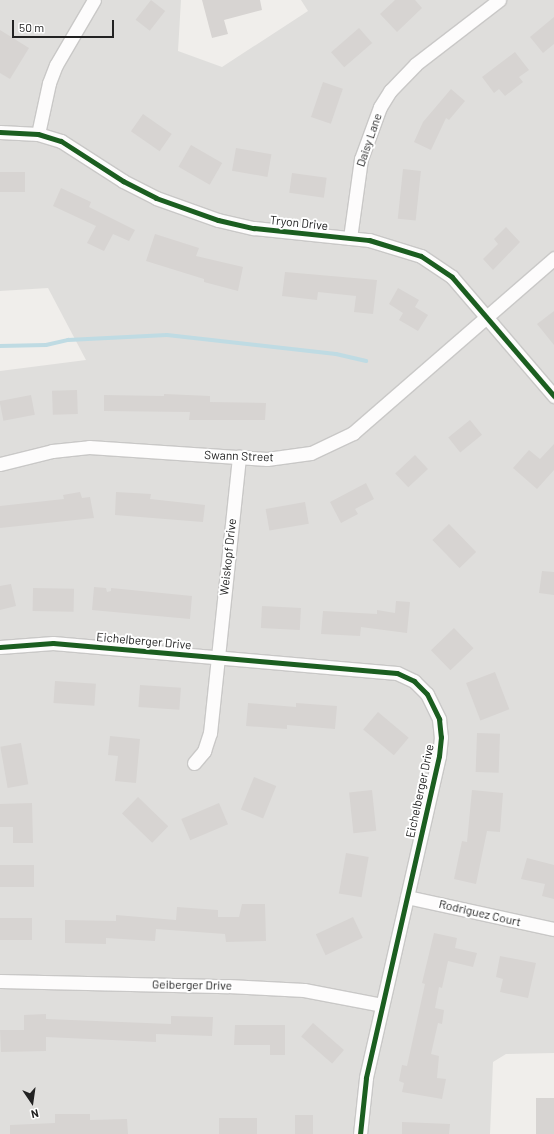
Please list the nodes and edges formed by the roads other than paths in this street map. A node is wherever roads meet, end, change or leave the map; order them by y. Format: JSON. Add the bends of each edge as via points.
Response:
{"nodes":[{"id":1,"x":94,"y":0,"type":"edge"},
{"id":2,"x":499,"y":0,"type":"edge"},
{"id":3,"x":0,"y":132,"type":"edge"},
{"id":4,"x":38,"y":134,"type":"junction"},
{"id":5,"x":350,"y":238,"type":"junction"},
{"id":6,"x":554,"y":258,"type":"edge"},
{"id":7,"x":487,"y":318,"type":"junction"},
{"id":8,"x":554,"y":396,"type":"edge"},
{"id":9,"x":239,"y":457,"type":"junction"},
{"id":10,"x":0,"y":464,"type":"edge"},
{"id":11,"x":0,"y":647,"type":"edge"},
{"id":12,"x":217,"y":657,"type":"junction"},
{"id":13,"x":194,"y":763,"type":"dead end"},
{"id":14,"x":407,"y":896,"type":"junction"},
{"id":15,"x":554,"y":929,"type":"edge"},
{"id":16,"x":0,"y":981,"type":"edge"},
{"id":17,"x":382,"y":1005,"type":"junction"},
{"id":18,"x":360,"y":1134,"type":"edge"}],
"edges":[{"from":1,"to":4,"type":"street","via":[[56,65],[46,95]]},
{"from":2,"to":5,"type":"street","name":"Daisy Lane","via":[[416,64],[390,91],[369,132],[360,164]]},
{"from":3,"to":4,"type":"street","name":"Tryon Drive"},
{"from":4,"to":5,"type":"street","name":"Tryon Drive","via":[[77,150],[123,181],[182,209],[254,228]]},
{"from":5,"to":7,"type":"street","name":"Tryon Drive","via":[[369,240],[421,256],[452,277]]},
{"from":6,"to":7,"type":"street","name":"Swann Street"},
{"from":7,"to":8,"type":"street","name":"Tryon Drive"},
{"from":7,"to":9,"type":"street","name":"Swann Street","via":[[353,432],[337,442],[311,453],[293,457]]},
{"from":9,"to":10,"type":"street","name":"Swann Street","via":[[89,447],[52,451]]},
{"from":9,"to":12,"type":"street","name":"Weiskopf Drive"},
{"from":11,"to":12,"type":"street","name":"Eichelberger Drive","via":[[53,643]]},
{"from":12,"to":13,"type":"street","name":"Weiskopf Drive","via":[[210,733],[204,751]]},
{"from":12,"to":14,"type":"street","name":"Eichelberger Drive","via":[[397,673],[414,681],[427,694],[439,719],[442,738]]},
{"from":14,"to":15,"type":"street","name":"Rodriguez Court"},
{"from":14,"to":17,"type":"street","name":"Eichelberger Drive"},
{"from":16,"to":17,"type":"street","name":"Geiberger Drive","via":[[304,990]]},
{"from":17,"to":18,"type":"street","name":"Eichelberger Drive","via":[[366,1078]]}]}
